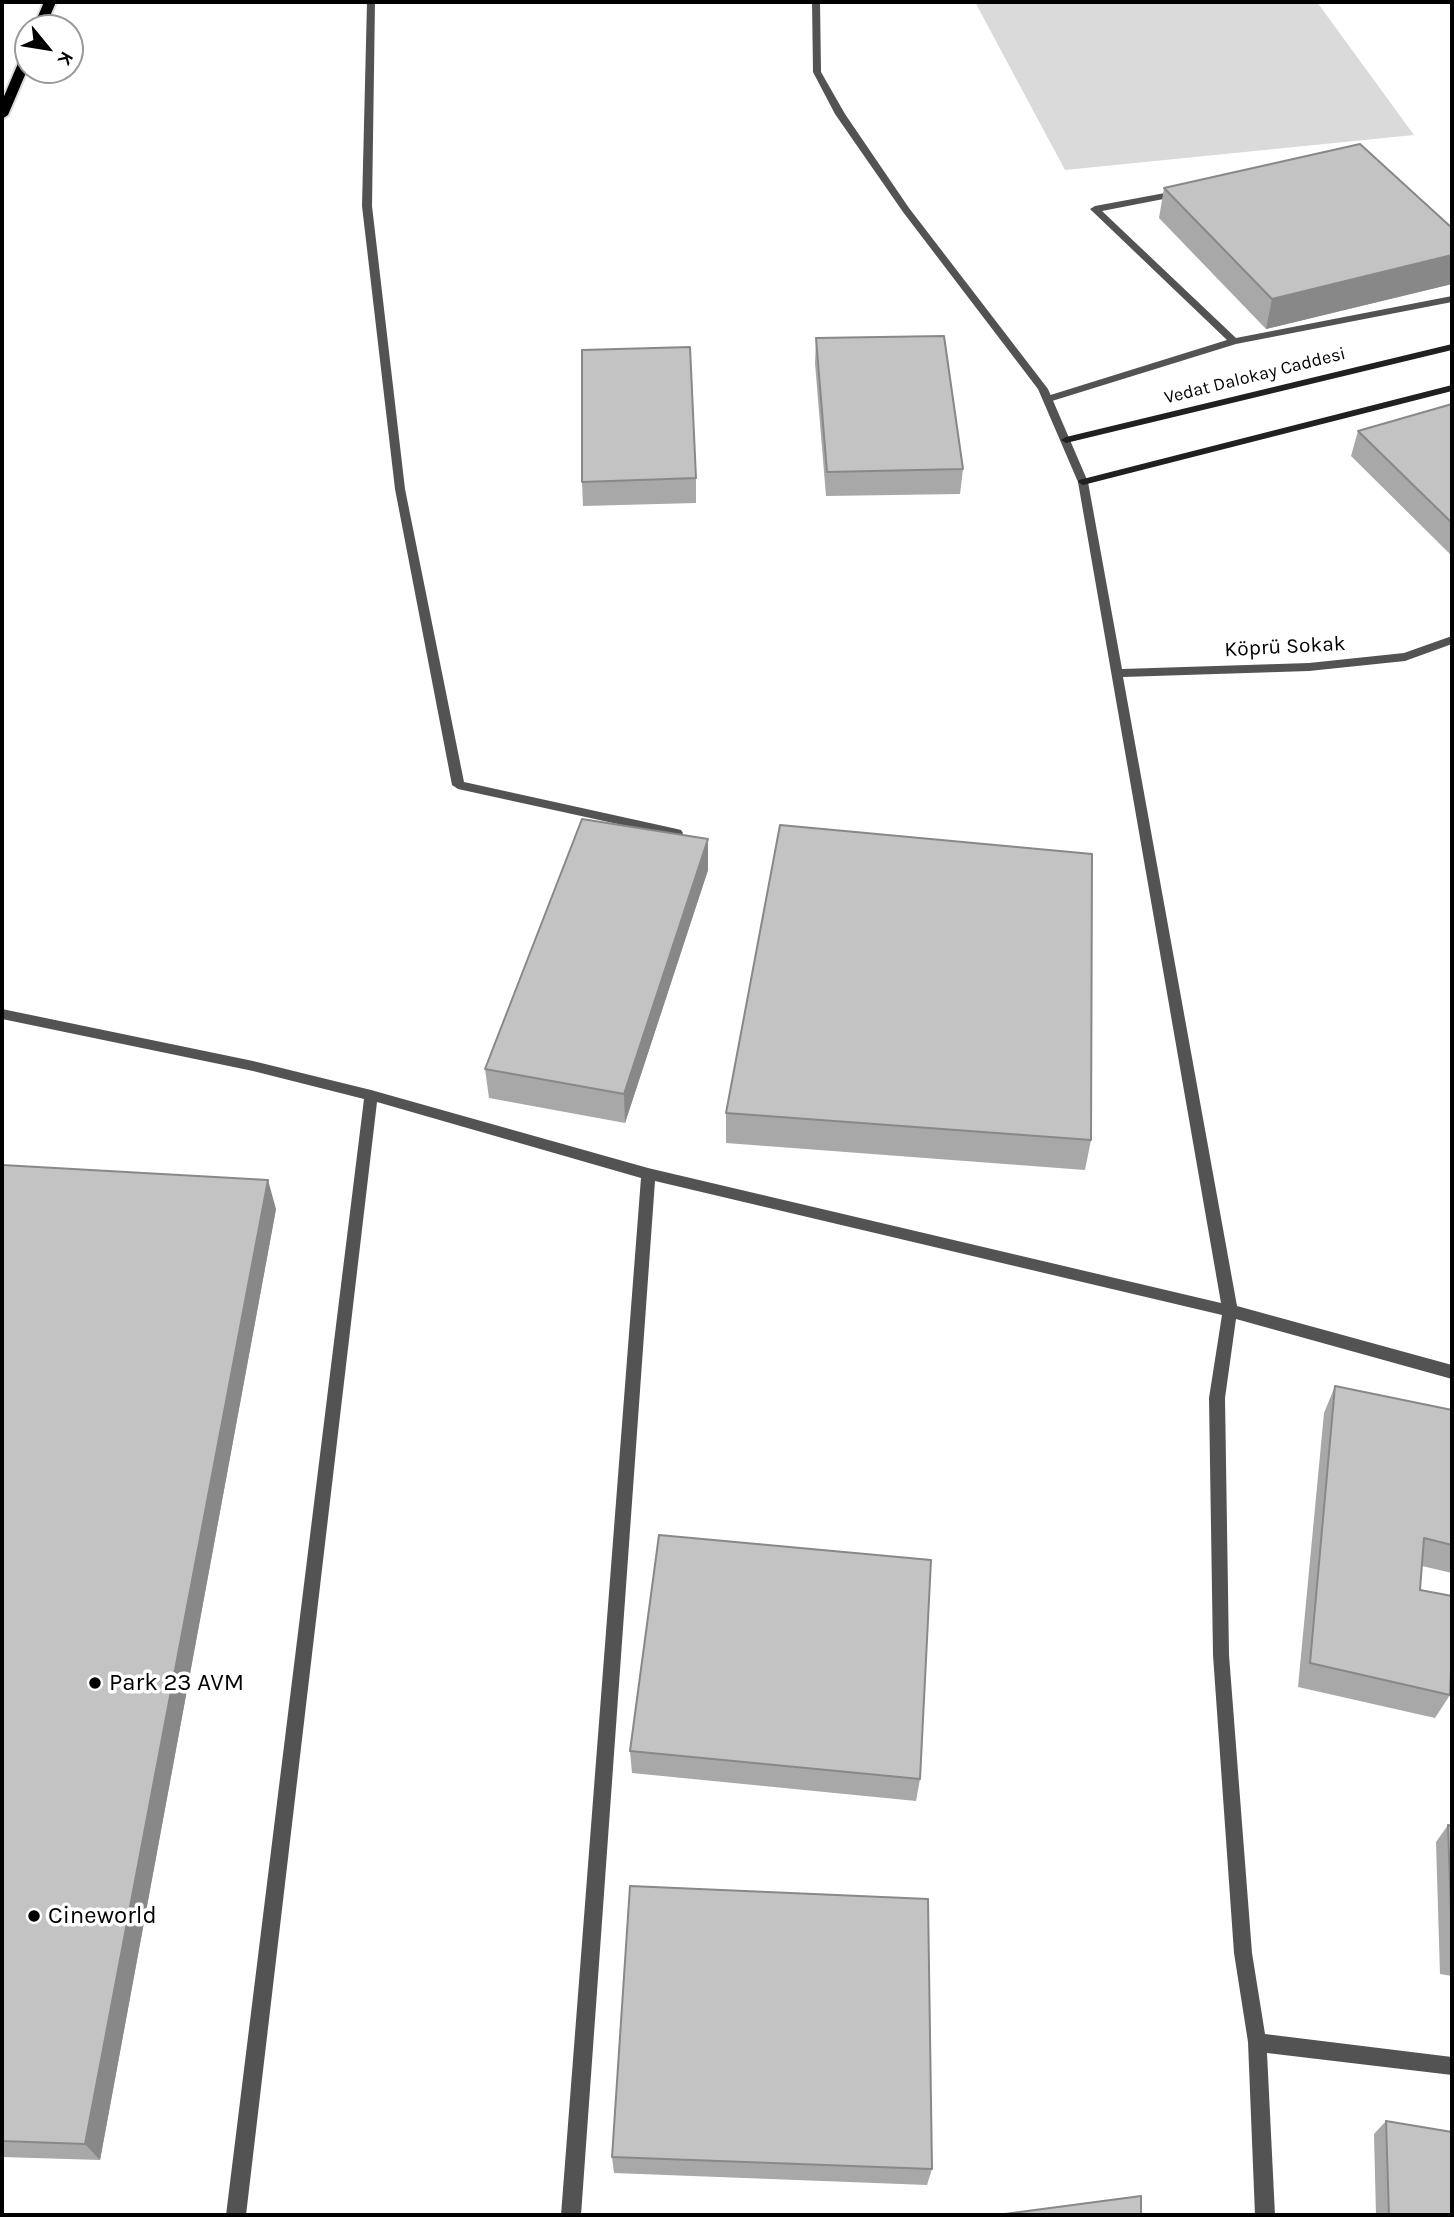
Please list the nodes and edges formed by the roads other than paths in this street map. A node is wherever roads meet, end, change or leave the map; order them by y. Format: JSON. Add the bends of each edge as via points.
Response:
{"nodes":[{"id":1,"x":371,"y":2,"type":"edge"},
{"id":2,"x":816,"y":2,"type":"edge"},
{"id":3,"x":15,"y":84,"type":"edge"},
{"id":4,"x":2,"y":115,"type":"edge"},
{"id":5,"x":1189,"y":192,"type":"edge"},
{"id":6,"x":1452,"y":299,"type":"edge"},
{"id":7,"x":1234,"y":341,"type":"junction"},
{"id":8,"x":1452,"y":346,"type":"edge"},
{"id":9,"x":1452,"y":388,"type":"edge"},
{"id":10,"x":1048,"y":398,"type":"junction"},
{"id":11,"x":1066,"y":440,"type":"junction"},
{"id":12,"x":1083,"y":482,"type":"junction"},
{"id":13,"x":1452,"y":640,"type":"edge"},
{"id":14,"x":1117,"y":673,"type":"junction"},
{"id":15,"x":677,"y":833,"type":"edge"},
{"id":16,"x":2,"y":1014,"type":"edge"},
{"id":17,"x":371,"y":1095,"type":"junction"},
{"id":18,"x":648,"y":1174,"type":"junction"},
{"id":19,"x":1230,"y":1311,"type":"junction"},
{"id":20,"x":1452,"y":1372,"type":"edge"},
{"id":21,"x":1257,"y":2042,"type":"junction"},
{"id":22,"x":1452,"y":2066,"type":"edge"},
{"id":23,"x":236,"y":2215,"type":"edge"},
{"id":24,"x":571,"y":2215,"type":"edge"},
{"id":25,"x":1265,"y":2215,"type":"edge"}],
"edges":[{"from":1,"to":15,"type":"street","via":[[368,220],[400,489],[458,785]]},
{"from":2,"to":10,"type":"street","via":[[817,72],[840,114]]},
{"from":3,"to":4,"type":"highway"},
{"from":5,"to":7,"type":"street","via":[[1095,209]]},
{"from":6,"to":7,"type":"street"},
{"from":7,"to":10,"type":"street"},
{"from":8,"to":11,"type":"main road","name":"Vedat Dalokay Caddesi"},
{"from":9,"to":12,"type":"main road"},
{"from":10,"to":11,"type":"street"},
{"from":11,"to":12,"type":"street"},
{"from":12,"to":14,"type":"street"},
{"from":13,"to":14,"type":"street","name":"Köprü Sokak","via":[[1405,657],[1364,662]]},
{"from":14,"to":19,"type":"street"},
{"from":16,"to":17,"type":"street"},
{"from":17,"to":18,"type":"street"},
{"from":17,"to":23,"type":"street"},
{"from":18,"to":19,"type":"street"},
{"from":18,"to":24,"type":"street"},
{"from":19,"to":20,"type":"street"},
{"from":19,"to":21,"type":"street","via":[[1217,1398],[1220,1655],[1243,1953]]},
{"from":21,"to":22,"type":"street"},
{"from":21,"to":25,"type":"street"}]}
